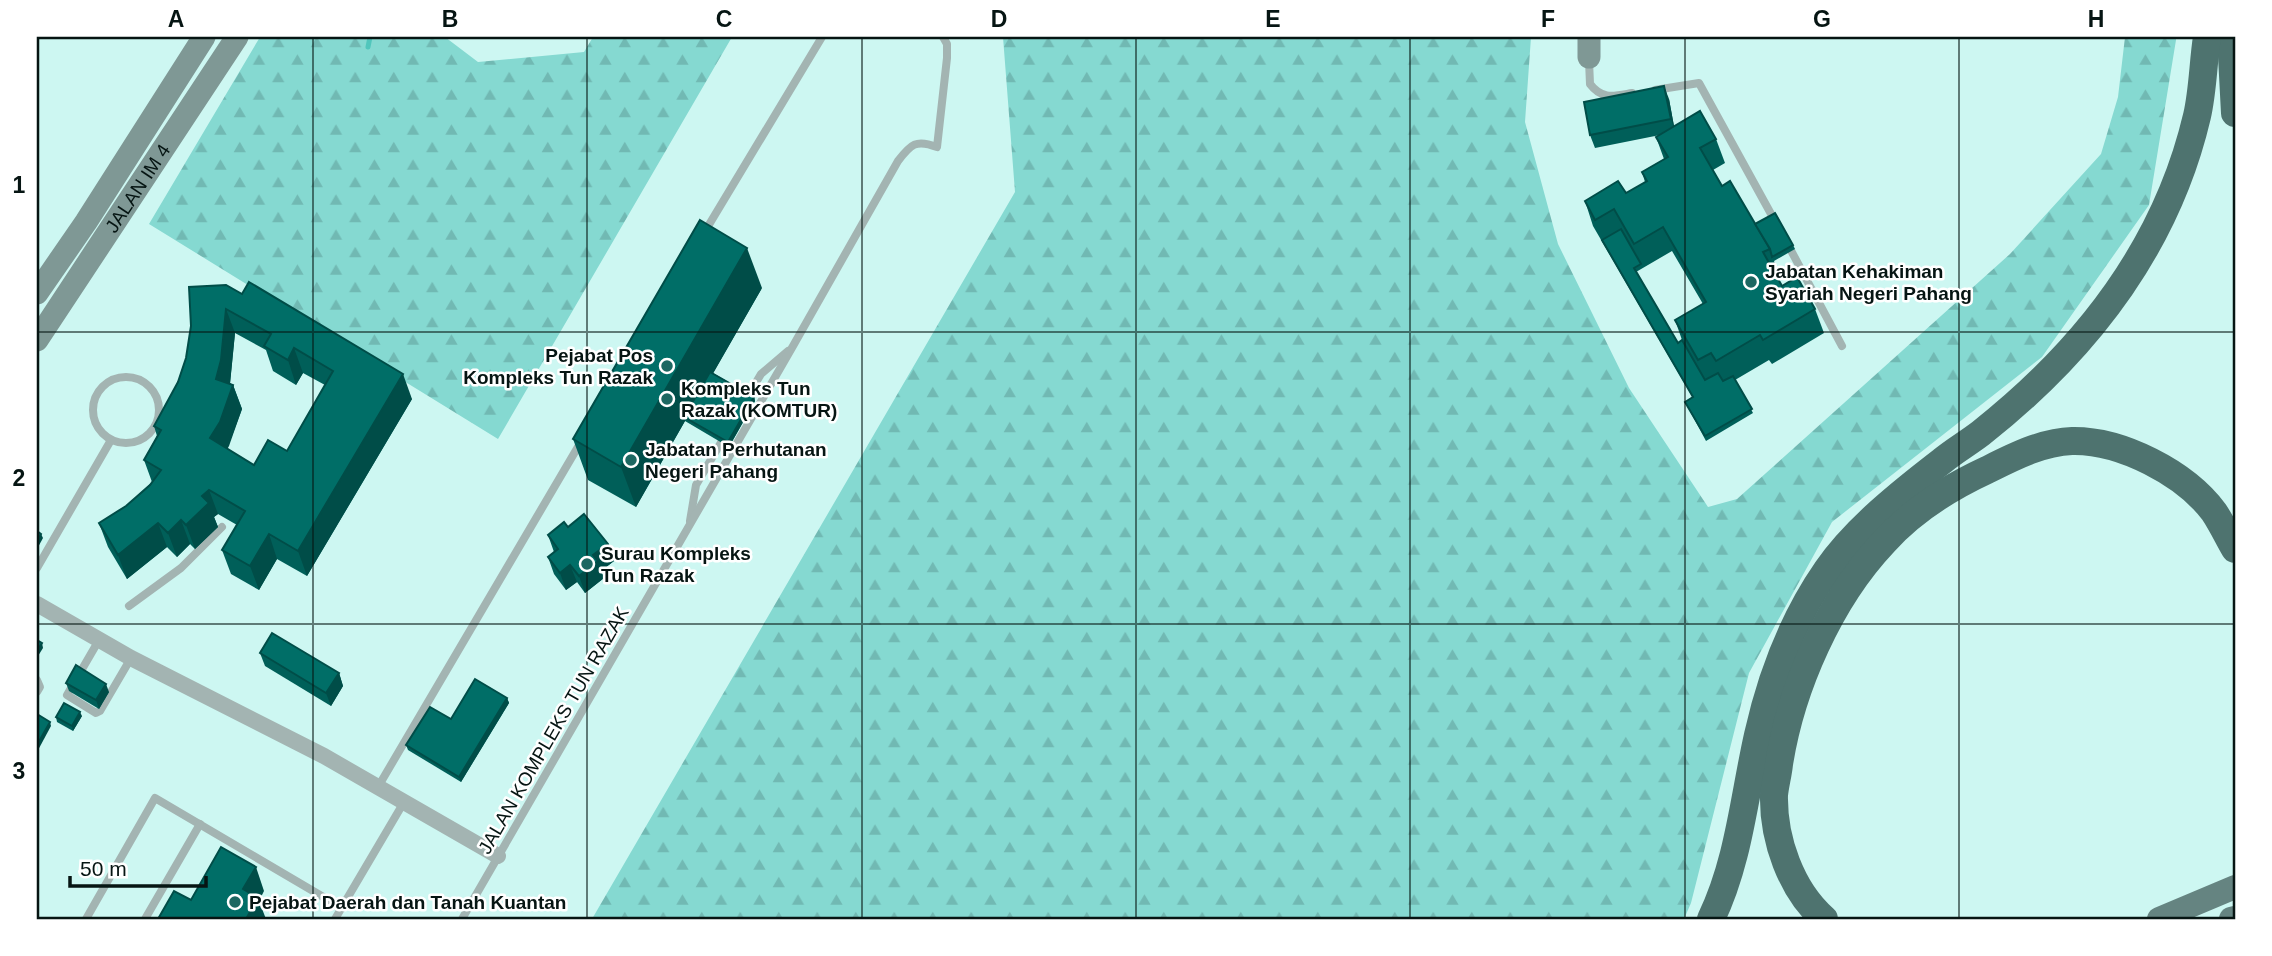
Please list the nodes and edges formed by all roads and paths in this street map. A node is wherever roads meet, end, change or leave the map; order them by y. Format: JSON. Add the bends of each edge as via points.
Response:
{"nodes":[{"id":1,"x":204,"y":37,"type":"edge"},
{"id":2,"x":237,"y":37,"type":"edge"},
{"id":3,"x":822,"y":37,"type":"edge"},
{"id":4,"x":943,"y":37,"type":"edge"},
{"id":5,"x":2207,"y":37,"type":"edge"},
{"id":6,"x":2231,"y":37,"type":"edge"},
{"id":7,"x":1589,"y":47,"type":"edge"},
{"id":8,"x":2235,"y":113,"type":"edge"},
{"id":9,"x":86,"y":222,"type":"junction"},
{"id":10,"x":1778,"y":227,"type":"edge"},
{"id":11,"x":107,"y":235,"type":"junction"},
{"id":12,"x":1783,"y":237,"type":"edge"},
{"id":13,"x":698,"y":244,"type":"edge"},
{"id":14,"x":37,"y":293,"type":"edge"},
{"id":15,"x":37,"y":340,"type":"edge"},
{"id":16,"x":793,"y":346,"type":"junction"},
{"id":17,"x":1842,"y":346,"type":"dead end"},
{"id":18,"x":742,"y":407,"type":"edge"},
{"id":19,"x":729,"y":429,"type":"edge"},
{"id":20,"x":586,"y":433,"type":"edge"},
{"id":21,"x":111,"y":440,"type":"junction"},
{"id":22,"x":222,"y":527,"type":"dead end"},
{"id":23,"x":689,"y":527,"type":"junction"},
{"id":24,"x":2235,"y":549,"type":"edge"},
{"id":25,"x":37,"y":568,"type":"edge"},
{"id":26,"x":37,"y":604,"type":"edge"},
{"id":27,"x":129,"y":606,"type":"dead end"},
{"id":28,"x":99,"y":640,"type":"junction"},
{"id":29,"x":131,"y":658,"type":"junction"},
{"id":30,"x":37,"y":680,"type":"edge"},
{"id":31,"x":37,"y":692,"type":"edge"},
{"id":32,"x":378,"y":788,"type":"junction"},
{"id":33,"x":404,"y":802,"type":"junction"},
{"id":34,"x":200,"y":824,"type":"junction"},
{"id":35,"x":498,"y":856,"type":"junction"},
{"id":36,"x":2228,"y":890,"type":"edge"},
{"id":37,"x":342,"y":908,"type":"junction"},
{"id":38,"x":86,"y":919,"type":"edge"},
{"id":39,"x":145,"y":919,"type":"edge"},
{"id":40,"x":335,"y":919,"type":"edge"},
{"id":41,"x":462,"y":919,"type":"edge"},
{"id":42,"x":1711,"y":919,"type":"edge"},
{"id":43,"x":1824,"y":919,"type":"edge"},
{"id":44,"x":2159,"y":919,"type":"edge"}],
"edges":[{"from":1,"to":9,"type":"street","name":"JALAN IM 4"},
{"from":2,"to":11,"type":"street","name":"JALAN IM 4"},
{"from":3,"to":13,"type":"lane"},
{"from":4,"to":16,"type":"lane","name":"JALAN KOMPLEKS TUN RAZAK","via":[[947,58],[937,147],[924,142],[909,146],[898,160]]},
{"from":5,"to":42,"type":"highway","via":[[2197,114],[2183,163],[2150,242],[2121,289],[2073,350],[2036,385],[1864,527],[1827,568],[1799,617],[1773,678],[1737,844]]},
{"from":6,"to":8,"type":"highway"},
{"from":7,"to":10,"type":"lane","via":[[1590,84],[1601,95],[1699,83]]},
{"from":9,"to":11,"type":"street"},
{"from":9,"to":14,"type":"street","name":"JALAN IM 4"},
{"from":11,"to":15,"type":"street","name":"JALAN IM 4"},
{"from":12,"to":17,"type":"lane"},
{"from":16,"to":18,"type":"lane","via":[[761,374]]},
{"from":16,"to":23,"type":"lane","name":"JALAN KOMPLEKS TUN RAZAK"},
{"from":19,"to":23,"type":"lane","via":[[696,485]]},
{"from":20,"to":32,"type":"lane"},
{"from":21,"to":21,"type":"lane","via":[[95,421],[97,394],[120,378],[146,384],[159,408],[155,426],[133,443]]},
{"from":21,"to":25,"type":"lane"},
{"from":22,"to":27,"type":"lane","via":[[181,568]]},
{"from":23,"to":35,"type":"lane","name":"JALAN KOMPLEKS TUN RAZAK"},
{"from":24,"to":43,"type":"highway","via":[[2213,512],[2186,484],[2154,463],[2115,447],[2072,441],[2015,456],[1921,508],[1868,560],[1832,616],[1805,665],[1784,733],[1774,795],[1780,838],[1792,877],[1811,908]]},
{"from":26,"to":28,"type":"street"},
{"from":28,"to":29,"type":"street"},
{"from":28,"to":29,"type":"lane","via":[[67,695],[96,713]]},
{"from":29,"to":32,"type":"street"},
{"from":30,"to":31,"type":"lane"},
{"from":32,"to":33,"type":"street"},
{"from":33,"to":35,"type":"street"},
{"from":33,"to":37,"type":"lane"},
{"from":34,"to":37,"type":"lane"},
{"from":34,"to":38,"type":"lane","via":[[155,798]]},
{"from":34,"to":39,"type":"lane"},
{"from":35,"to":41,"type":"lane","name":"JALAN KOMPLEKS TUN RAZAK"},
{"from":36,"to":44,"type":"main road"},
{"from":37,"to":40,"type":"lane"}]}
